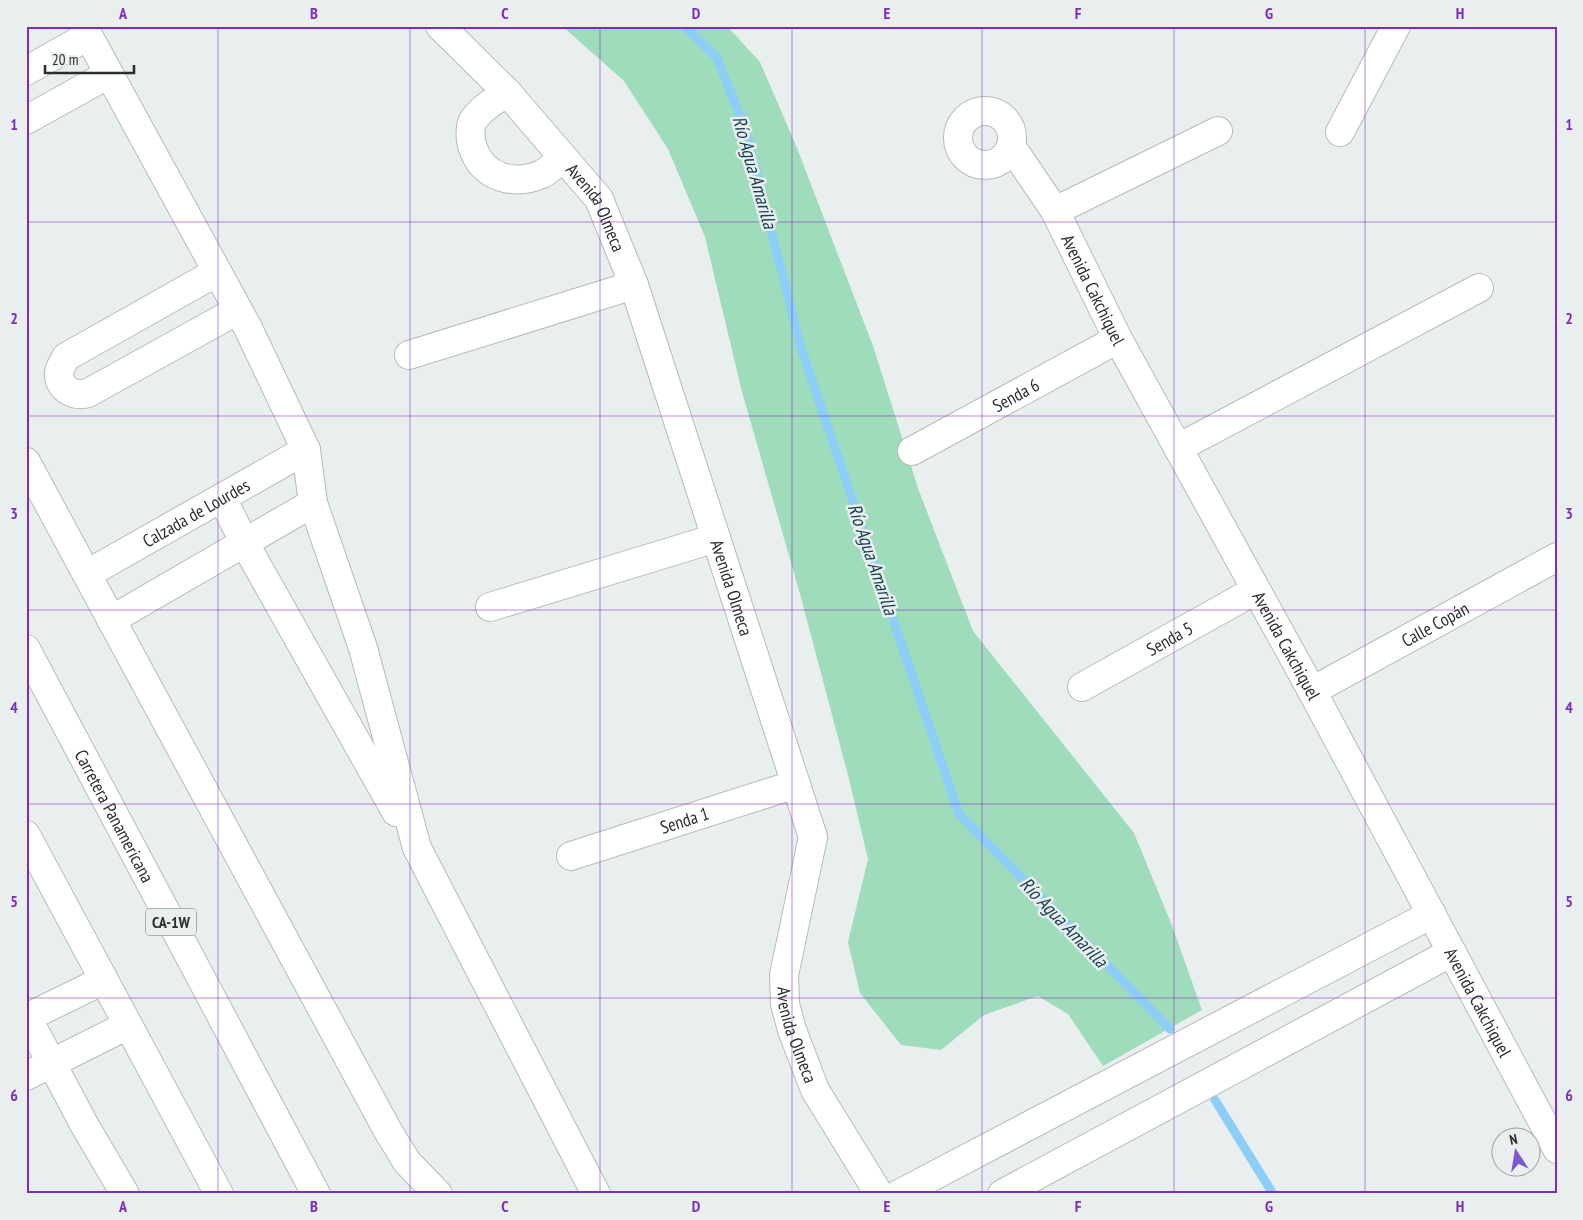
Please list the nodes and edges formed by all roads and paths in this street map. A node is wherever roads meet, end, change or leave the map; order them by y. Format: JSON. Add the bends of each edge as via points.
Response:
{"nodes":[{"id":1,"x":440,"y":26,"type":"edge"},
{"id":2,"x":1396,"y":26,"type":"edge"},
{"id":3,"x":86,"y":31,"type":"edge"},
{"id":4,"x":26,"y":70,"type":"edge"},
{"id":5,"x":109,"y":74,"type":"junction"},
{"id":6,"x":508,"y":93,"type":"junction"},
{"id":7,"x":26,"y":120,"type":"edge"},
{"id":8,"x":1218,"y":131,"type":"dead end"},
{"id":9,"x":1340,"y":132,"type":"dead end"},
{"id":10,"x":1011,"y":146,"type":"dead end"},
{"id":11,"x":563,"y":157,"type":"junction"},
{"id":12,"x":1055,"y":211,"type":"junction"},
{"id":13,"x":217,"y":272,"type":"junction"},
{"id":14,"x":634,"y":284,"type":"junction"},
{"id":15,"x":1479,"y":288,"type":"dead end"},
{"id":16,"x":238,"y":310,"type":"junction"},
{"id":17,"x":1118,"y":339,"type":"junction"},
{"id":18,"x":408,"y":355,"type":"dead end"},
{"id":19,"x":1178,"y":448,"type":"junction"},
{"id":20,"x":306,"y":450,"type":"junction"},
{"id":21,"x":912,"y":451,"type":"dead end"},
{"id":22,"x":26,"y":462,"type":"edge"},
{"id":23,"x":222,"y":498,"type":"junction"},
{"id":24,"x":313,"y":503,"type":"junction"},
{"id":25,"x":716,"y":538,"type":"junction"},
{"id":26,"x":244,"y":542,"type":"junction"},
{"id":27,"x":1557,"y":557,"type":"edge"},
{"id":28,"x":87,"y":574,"type":"junction"},
{"id":29,"x":1256,"y":590,"type":"junction"},
{"id":30,"x":490,"y":608,"type":"dead end"},
{"id":31,"x":111,"y":620,"type":"junction"},
{"id":32,"x":26,"y":649,"type":"edge"},
{"id":33,"x":1082,"y":687,"type":"dead end"},
{"id":34,"x":1312,"y":691,"type":"junction"},
{"id":35,"x":796,"y":784,"type":"junction"},
{"id":36,"x":26,"y":835,"type":"edge"},
{"id":37,"x":417,"y":848,"type":"junction"},
{"id":38,"x":571,"y":856,"type":"dead end"},
{"id":39,"x":1432,"y":914,"type":"junction"},
{"id":40,"x":1452,"y":952,"type":"junction"},
{"id":41,"x":104,"y":980,"type":"junction"},
{"id":42,"x":27,"y":1017,"type":"edge"},
{"id":43,"x":128,"y":1025,"type":"junction"},
{"id":44,"x":52,"y":1064,"type":"junction"},
{"id":45,"x":26,"y":1076,"type":"edge"},
{"id":46,"x":1557,"y":1149,"type":"edge"},
{"id":47,"x":125,"y":1194,"type":"edge"},
{"id":48,"x":218,"y":1194,"type":"edge"},
{"id":49,"x":316,"y":1194,"type":"edge"},
{"id":50,"x":438,"y":1194,"type":"edge"},
{"id":51,"x":596,"y":1194,"type":"edge"},
{"id":52,"x":879,"y":1194,"type":"edge"},
{"id":53,"x":899,"y":1194,"type":"edge"},
{"id":54,"x":1002,"y":1194,"type":"edge"}],
"edges":[{"from":1,"to":6,"type":"main road","name":"Avenida Olmeca"},
{"from":2,"to":9,"type":"main road"},
{"from":3,"to":4,"type":"main road"},
{"from":3,"to":5,"type":"main road"},
{"from":5,"to":7,"type":"main road"},
{"from":5,"to":13,"type":"main road"},
{"from":6,"to":11,"type":"main road","name":"Avenida Olmeca"},
{"from":6,"to":11,"type":"main road","via":[[486,106],[473,120],[470,139],[477,161],[491,174],[526,178],[543,173]]},
{"from":8,"to":12,"type":"main road"},
{"from":10,"to":12,"type":"main road","name":"Avenida Cakchiquel"},
{"from":11,"to":14,"type":"main road","name":"Avenida Olmeca","via":[[599,199]]},
{"from":12,"to":17,"type":"main road","name":"Avenida Cakchiquel"},
{"from":13,"to":16,"type":"main road"},
{"from":13,"to":16,"type":"main road","via":[[73,352],[66,357],[59,372],[61,382],[68,391],[80,395],[88,393]]},
{"from":14,"to":18,"type":"main road"},
{"from":14,"to":25,"type":"main road","name":"Avenida Olmeca"},
{"from":15,"to":19,"type":"main road"},
{"from":16,"to":20,"type":"main road"},
{"from":17,"to":19,"type":"main road","name":"Avenida Cakchiquel"},
{"from":17,"to":21,"type":"main road","name":"Senda 6"},
{"from":19,"to":29,"type":"main road","name":"Avenida Cakchiquel"},
{"from":20,"to":23,"type":"main road","name":"Calzada de Lourdes"},
{"from":20,"to":24,"type":"main road"},
{"from":22,"to":28,"type":"main road"},
{"from":23,"to":26,"type":"main road"},
{"from":23,"to":28,"type":"main road","name":"Calzada de Lourdes"},
{"from":24,"to":26,"type":"main road"},
{"from":24,"to":37,"type":"main road","via":[[362,648]]},
{"from":25,"to":30,"type":"main road"},
{"from":25,"to":35,"type":"main road","name":"Avenida Olmeca"},
{"from":26,"to":31,"type":"main road"},
{"from":26,"to":37,"type":"main road"},
{"from":27,"to":34,"type":"main road","name":"Calle Copán"},
{"from":28,"to":31,"type":"main road"},
{"from":29,"to":33,"type":"main road","name":"Senda 5"},
{"from":29,"to":34,"type":"main road","name":"Avenida Cakchiquel"},
{"from":31,"to":50,"type":"main road","via":[[388,1131],[407,1162]]},
{"from":32,"to":49,"type":"main road","name":"Carretera Panamericana","number":"CA-1W"},
{"from":34,"to":39,"type":"main road","name":"Avenida Cakchiquel"},
{"from":35,"to":38,"type":"main road","name":"Senda 1"},
{"from":35,"to":52,"type":"main road","name":"Avenida Olmeca","via":[[813,837],[784,976],[785,1004],[801,1058],[815,1090]]},
{"from":36,"to":41,"type":"main road"},
{"from":37,"to":51,"type":"main road"},
{"from":39,"to":40,"type":"main road","name":"Avenida Cakchiquel"},
{"from":39,"to":53,"type":"main road"},
{"from":40,"to":46,"type":"main road","name":"Avenida Cakchiquel"},
{"from":40,"to":54,"type":"main road"},
{"from":41,"to":42,"type":"main road"},
{"from":41,"to":43,"type":"main road"},
{"from":42,"to":44,"type":"main road"},
{"from":43,"to":44,"type":"main road"},
{"from":43,"to":48,"type":"main road"},
{"from":44,"to":45,"type":"main road"},
{"from":44,"to":47,"type":"main road"}]}
